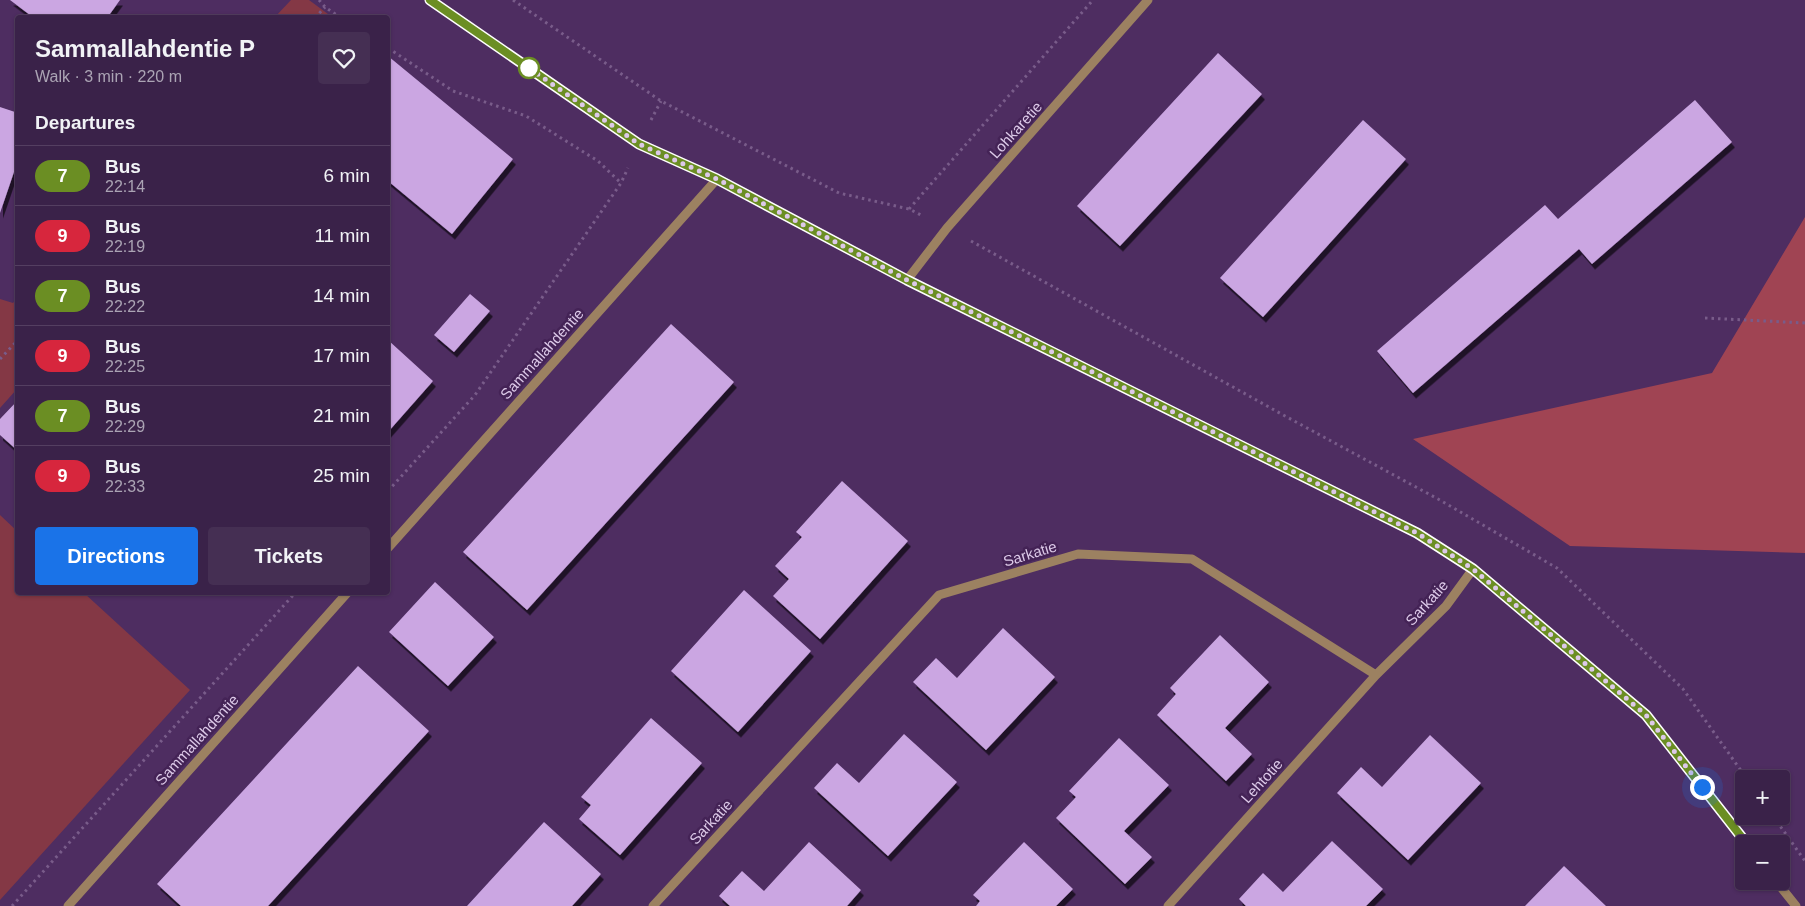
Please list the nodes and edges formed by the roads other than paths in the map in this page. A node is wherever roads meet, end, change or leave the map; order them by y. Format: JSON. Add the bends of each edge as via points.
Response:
{"nodes":[{"id":1,"x":430,"y":0,"type":"edge"},
{"id":2,"x":1148,"y":0,"type":"edge"},
{"id":3,"x":717,"y":179,"type":"junction"},
{"id":4,"x":907,"y":280,"type":"junction"},
{"id":5,"x":390,"y":546,"type":"edge"},
{"id":6,"x":1473,"y":569,"type":"junction"},
{"id":7,"x":345,"y":595,"type":"edge"},
{"id":8,"x":1376,"y":675,"type":"junction"},
{"id":9,"x":1740,"y":835,"type":"edge"},
{"id":10,"x":1783,"y":890,"type":"edge"},
{"id":11,"x":68,"y":906,"type":"edge"},
{"id":12,"x":653,"y":906,"type":"edge"},
{"id":13,"x":1168,"y":906,"type":"edge"},
{"id":14,"x":1796,"y":906,"type":"edge"}],
"edges":[{"from":1,"to":3,"type":"street","via":[[639,144]]},
{"from":2,"to":4,"type":"street","name":"Lohkaretie","via":[[947,228]]},
{"from":3,"to":4,"type":"street"},
{"from":3,"to":5,"type":"street","name":"Sammallahdentie"},
{"from":4,"to":6,"type":"street","via":[[1417,533]]},
{"from":6,"to":8,"type":"street","name":"Sarkatie","via":[[1446,606]]},
{"from":6,"to":9,"type":"street","via":[[1646,715]]},
{"from":7,"to":11,"type":"street","name":"Sammallahdentie"},
{"from":8,"to":12,"type":"street","name":"Sarkatie","via":[[1192,559],[1078,554],[939,595]]},
{"from":8,"to":13,"type":"street","name":"Lehtotie"},
{"from":10,"to":14,"type":"street"}]}
